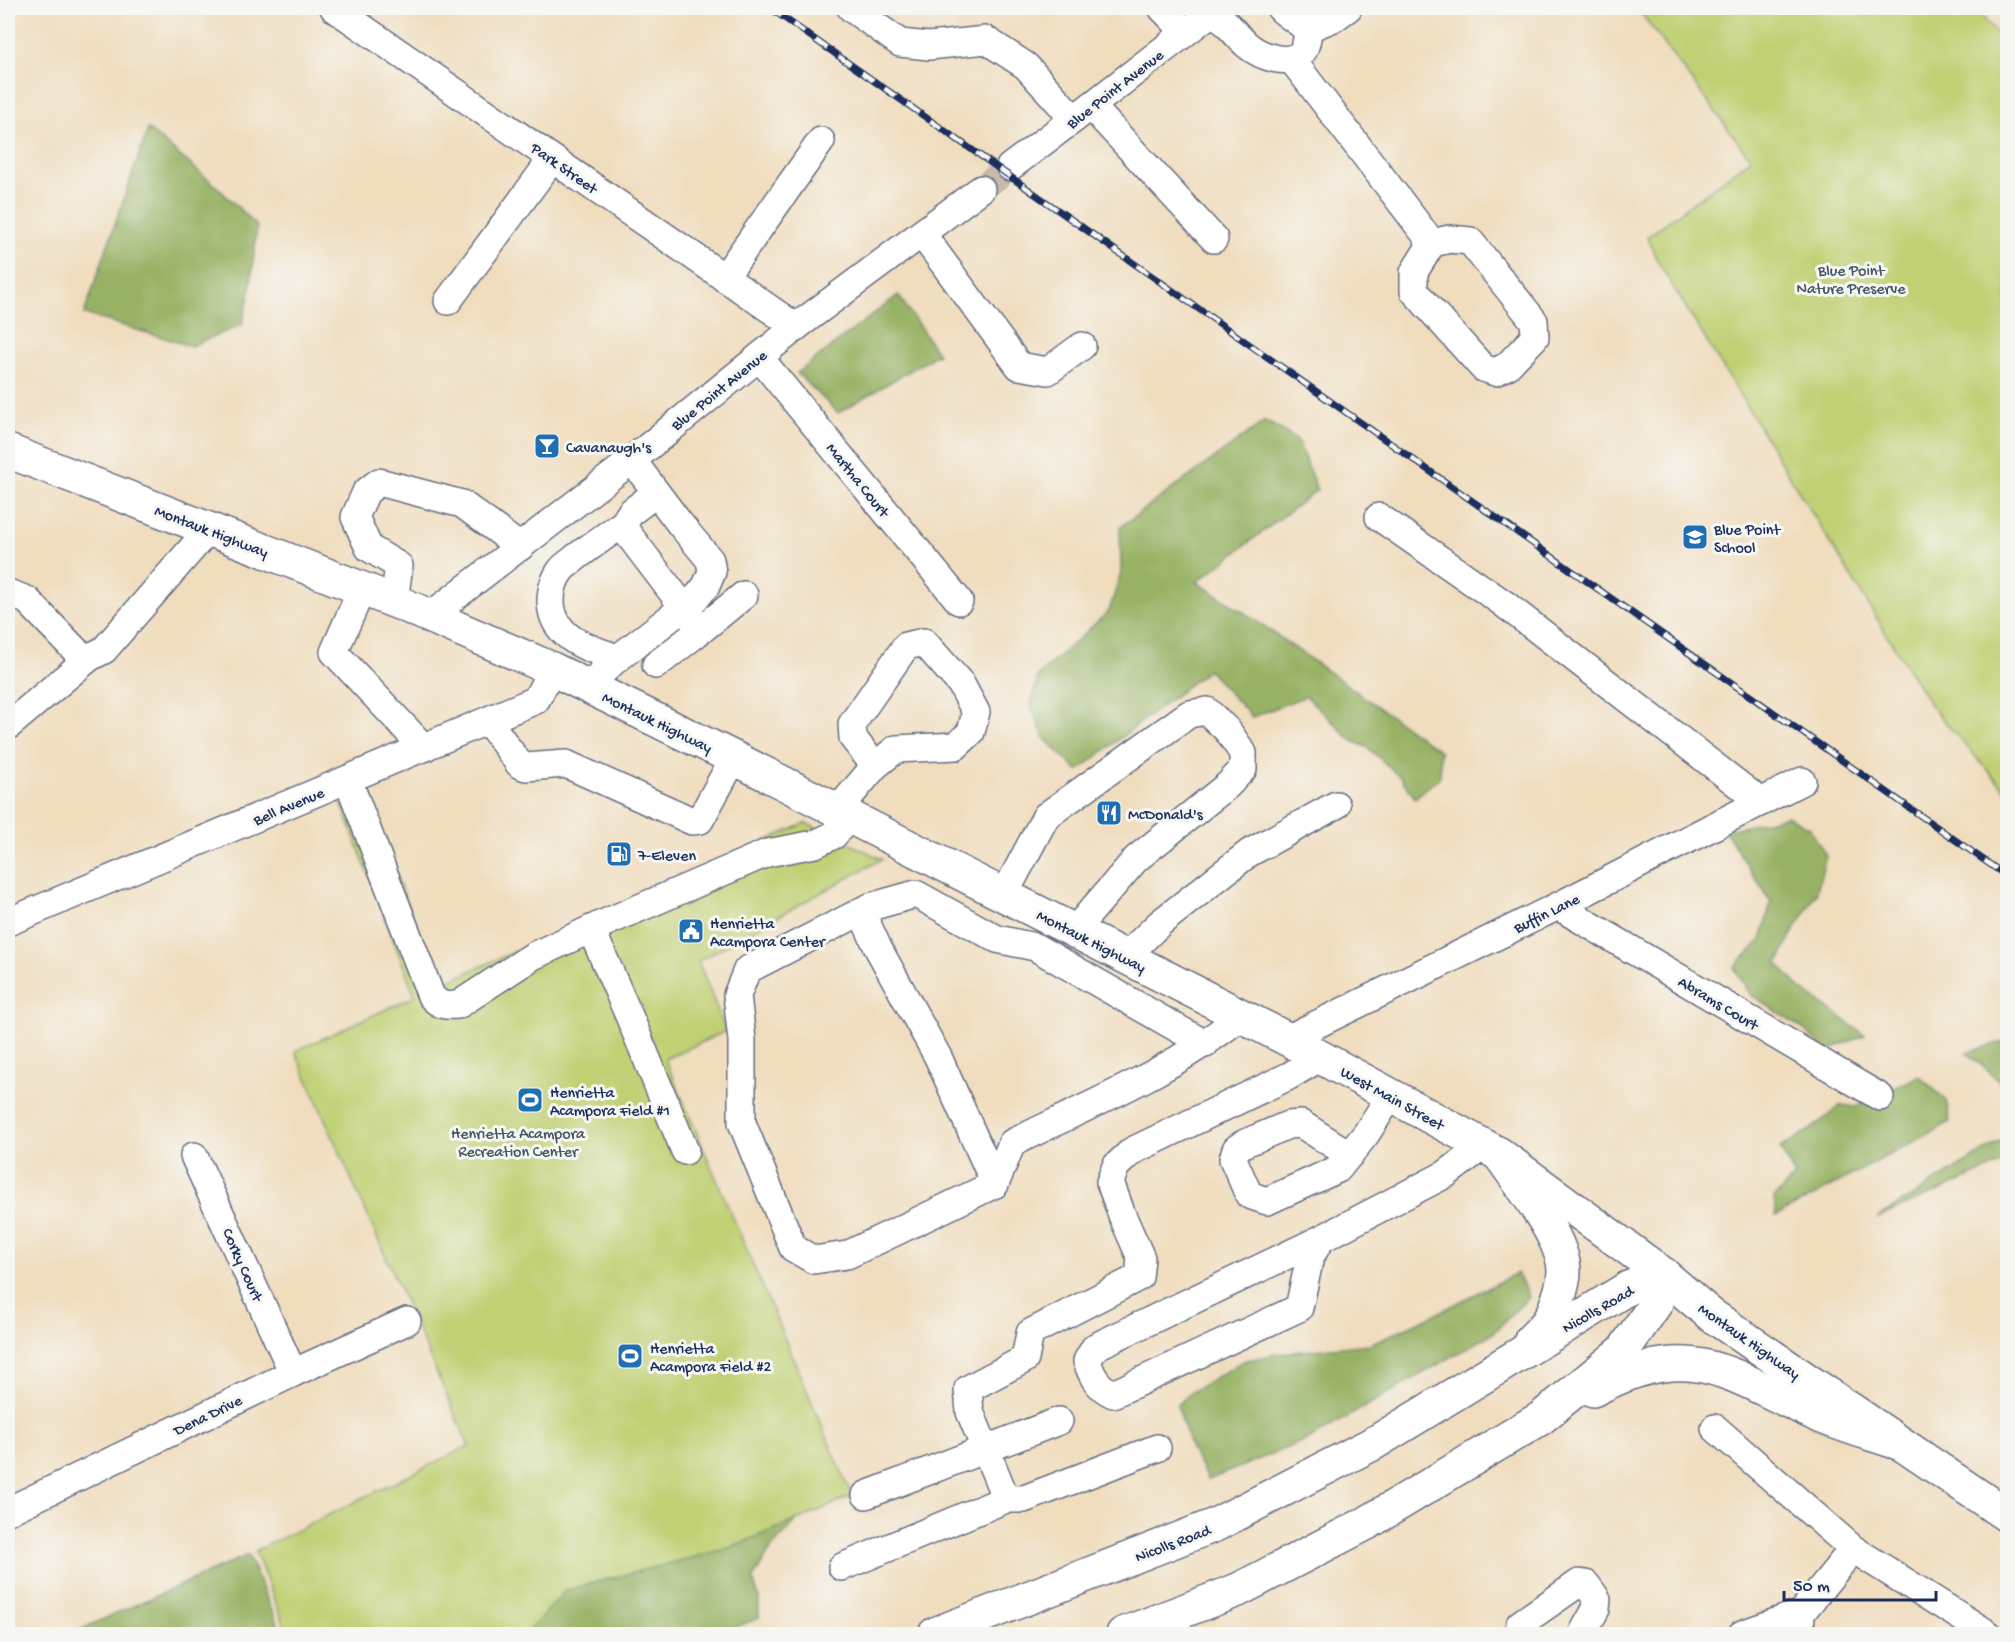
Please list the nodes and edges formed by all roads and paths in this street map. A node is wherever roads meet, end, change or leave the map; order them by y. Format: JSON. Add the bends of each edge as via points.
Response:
{"nodes":[{"id":1,"x":334,"y":8,"type":"edge"},
{"id":2,"x":851,"y":8,"type":"edge"},
{"id":3,"x":1162,"y":8,"type":"edge"},
{"id":4,"x":1280,"y":8,"type":"edge"},
{"id":5,"x":1348,"y":8,"type":"edge"},
{"id":6,"x":1215,"y":9,"type":"edge"},
{"id":7,"x":1306,"y":30,"type":"junction"},
{"id":8,"x":1185,"y":32,"type":"junction"},
{"id":9,"x":1293,"y":60,"type":"junction"},
{"id":10,"x":1083,"y":113,"type":"junction"},
{"id":11,"x":821,"y":141,"type":"dead end"},
{"id":12,"x":552,"y":159,"type":"junction"},
{"id":13,"x":1010,"y":167,"type":"tunnel mouth"},
{"id":14,"x":981,"y":189,"type":"tunnel mouth"},
{"id":15,"x":922,"y":234,"type":"junction"},
{"id":16,"x":1214,"y":239,"type":"dead end"},
{"id":17,"x":1432,"y":243,"type":"junction"},
{"id":18,"x":724,"y":278,"type":"junction"},
{"id":19,"x":448,"y":300,"type":"dead end"},
{"id":20,"x":796,"y":327,"type":"junction"},
{"id":21,"x":1082,"y":346,"type":"dead end"},
{"id":22,"x":759,"y":357,"type":"junction"},
{"id":23,"x":8,"y":452,"type":"edge"},
{"id":24,"x":632,"y":460,"type":"junction"},
{"id":25,"x":657,"y":493,"type":"junction"},
{"id":26,"x":1379,"y":517,"type":"dead end"},
{"id":27,"x":624,"y":523,"type":"junction"},
{"id":28,"x":209,"y":529,"type":"junction"},
{"id":29,"x":520,"y":547,"type":"junction"},
{"id":30,"x":362,"y":589,"type":"junction"},
{"id":31,"x":8,"y":593,"type":"edge"},
{"id":32,"x":744,"y":596,"type":"dead end"},
{"id":33,"x":394,"y":601,"type":"junction"},
{"id":34,"x":959,"y":601,"type":"dead end"},
{"id":35,"x":684,"y":608,"type":"junction"},
{"id":36,"x":430,"y":616,"type":"junction"},
{"id":37,"x":700,"y":630,"type":"junction"},
{"id":38,"x":90,"y":657,"type":"junction"},
{"id":39,"x":618,"y":658,"type":"junction"},
{"id":40,"x":656,"y":666,"type":"dead end"},
{"id":41,"x":552,"y":669,"type":"junction"},
{"id":42,"x":588,"y":686,"type":"junction"},
{"id":43,"x":488,"y":722,"type":"junction"},
{"id":44,"x":8,"y":726,"type":"edge"},
{"id":45,"x":424,"y":748,"type":"junction"},
{"id":46,"x":734,"y":759,"type":"junction"},
{"id":47,"x":875,"y":766,"type":"junction"},
{"id":48,"x":348,"y":780,"type":"junction"},
{"id":49,"x":1803,"y":781,"type":"dead end"},
{"id":50,"x":1761,"y":802,"type":"junction"},
{"id":51,"x":1336,"y":805,"type":"dead end"},
{"id":52,"x":843,"y":814,"type":"junction"},
{"id":53,"x":1004,"y":895,"type":"junction"},
{"id":54,"x":1558,"y":906,"type":"junction"},
{"id":55,"x":861,"y":911,"type":"junction"},
{"id":56,"x":8,"y":922,"type":"edge"},
{"id":57,"x":1065,"y":926,"type":"junction"},
{"id":58,"x":591,"y":929,"type":"junction"},
{"id":59,"x":1035,"y":947,"type":"junction"},
{"id":60,"x":1125,"y":957,"type":"junction"},
{"id":61,"x":1241,"y":1016,"type":"junction"},
{"id":62,"x":1287,"y":1039,"type":"junction"},
{"id":63,"x":1205,"y":1044,"type":"junction"},
{"id":64,"x":1321,"y":1057,"type":"junction"},
{"id":65,"x":1391,"y":1095,"type":"junction"},
{"id":66,"x":1880,"y":1098,"type":"dead end"},
{"id":67,"x":1491,"y":1150,"type":"junction"},
{"id":68,"x":685,"y":1151,"type":"dead end"},
{"id":69,"x":1350,"y":1155,"type":"dead end"},
{"id":70,"x":194,"y":1156,"type":"dead end"},
{"id":71,"x":995,"y":1184,"type":"junction"},
{"id":72,"x":1322,"y":1239,"type":"junction"},
{"id":73,"x":1663,"y":1274,"type":"junction"},
{"id":74,"x":407,"y":1321,"type":"dead end"},
{"id":75,"x":1515,"y":1356,"type":"junction"},
{"id":76,"x":293,"y":1373,"type":"junction"},
{"id":77,"x":1541,"y":1418,"type":"junction"},
{"id":78,"x":1059,"y":1421,"type":"dead end"},
{"id":79,"x":1715,"y":1428,"type":"dead end"},
{"id":80,"x":1901,"y":1444,"type":"junction"},
{"id":81,"x":1157,"y":1448,"type":"dead end"},
{"id":82,"x":985,"y":1450,"type":"junction"},
{"id":83,"x":866,"y":1495,"type":"dead end"},
{"id":84,"x":1005,"y":1499,"type":"junction"},
{"id":85,"x":8,"y":1511,"type":"edge"},
{"id":86,"x":2007,"y":1516,"type":"edge"},
{"id":87,"x":1853,"y":1549,"type":"junction"},
{"id":88,"x":842,"y":1567,"type":"dead end"},
{"id":89,"x":1800,"y":1624,"type":"edge"},
{"id":90,"x":935,"y":1635,"type":"edge"},
{"id":91,"x":1123,"y":1635,"type":"edge"},
{"id":92,"x":1519,"y":1635,"type":"edge"},
{"id":93,"x":1582,"y":1635,"type":"edge"},
{"id":94,"x":1742,"y":1635,"type":"edge"},
{"id":95,"x":1988,"y":1635,"type":"edge"}],
"edges":[{"from":1,"to":12,"type":"street","name":"Park Street"},
{"from":2,"to":10,"type":"street","via":[[900,43],[929,46],[986,40],[1026,66]]},
{"from":3,"to":8,"type":"street"},
{"from":4,"to":7,"type":"street"},
{"from":5,"to":7,"type":"street"},
{"from":6,"to":8,"type":"street","name":"Blue Point Avenue"},
{"from":6,"to":9,"type":"street","via":[[1260,53]]},
{"from":7,"to":9,"type":"street","via":[[1304,50]]},
{"from":8,"to":10,"type":"street","name":"Blue Point Avenue"},
{"from":9,"to":17,"type":"street"},
{"from":10,"to":13,"type":"street","name":"Blue Point Avenue"},
{"from":10,"to":16,"type":"street"},
{"from":11,"to":18,"type":"street"},
{"from":12,"to":18,"type":"street","name":"Park Street"},
{"from":12,"to":19,"type":"street"},
{"from":14,"to":15,"type":"street","name":"Blue Point Avenue"},
{"from":15,"to":20,"type":"street","name":"Blue Point Avenue"},
{"from":15,"to":21,"type":"street","via":[[1019,366],[1048,372]]},
{"from":17,"to":17,"type":"street","via":[[1414,272],[1414,291],[1483,368],[1495,372],[1507,366],[1535,337],[1534,321],[1470,241],[1450,239]]},
{"from":18,"to":20,"type":"street","name":"Park Street"},
{"from":20,"to":22,"type":"street","name":"Blue Point Avenue"},
{"from":22,"to":24,"type":"street","name":"Blue Point Avenue"},
{"from":22,"to":34,"type":"street","name":"Martha Court"},
{"from":23,"to":28,"type":"main road","name":"Montauk Highway"},
{"from":24,"to":25,"type":"street"},
{"from":24,"to":29,"type":"street","name":"Blue Point Avenue"},
{"from":25,"to":27,"type":"street","via":[[631,512]]},
{"from":25,"to":35,"type":"street","via":[[710,560],[712,572],[706,586]]},
{"from":26,"to":50,"type":"street","via":[[1503,603]]},
{"from":27,"to":35,"type":"street","via":[[625,530]]},
{"from":27,"to":39,"type":"street","via":[[561,569],[551,596],[551,610],[564,634]]},
{"from":28,"to":30,"type":"main road","name":"Montauk Highway"},
{"from":28,"to":38,"type":"street","via":[[104,650]]},
{"from":29,"to":33,"type":"street","via":[[462,504],[379,482],[366,492],[355,517],[369,548],[399,566]]},
{"from":29,"to":36,"type":"street","name":"Blue Point Avenue"},
{"from":30,"to":33,"type":"main road","name":"Montauk Highway"},
{"from":30,"to":45,"type":"street","via":[[334,652]]},
{"from":31,"to":38,"type":"street","via":[[27,600],[79,654]]},
{"from":32,"to":37,"type":"street"},
{"from":33,"to":36,"type":"main road","name":"Montauk Highway"},
{"from":35,"to":37,"type":"street"},
{"from":35,"to":39,"type":"street"},
{"from":36,"to":41,"type":"main road","name":"Montauk Highway"},
{"from":37,"to":40,"type":"street"},
{"from":38,"to":44,"type":"street"},
{"from":39,"to":42,"type":"street"},
{"from":41,"to":42,"type":"main road","name":"Montauk Highway"},
{"from":41,"to":43,"type":"street","name":"Bell Avenue","via":[[536,700]]},
{"from":42,"to":46,"type":"main road","name":"Montauk Highway"},
{"from":43,"to":45,"type":"street","name":"Bell Avenue"},
{"from":43,"to":46,"type":"street","via":[[520,765],[566,764],[692,821],[700,820]]},
{"from":45,"to":48,"type":"street","name":"Bell Avenue"},
{"from":46,"to":52,"type":"main road","name":"Montauk Highway"},
{"from":47,"to":47,"type":"street","via":[[853,738],[852,724],[906,646],[924,642],[961,684],[976,712],[971,732],[956,746],[896,749]]},
{"from":47,"to":52,"type":"street"},
{"from":48,"to":56,"type":"street","name":"Bell Avenue"},
{"from":48,"to":58,"type":"street","via":[[431,996],[438,1004],[458,1005],[533,956]]},
{"from":49,"to":50,"type":"street","name":"Buffin Lane"},
{"from":50,"to":54,"type":"street","name":"Buffin Lane"},
{"from":51,"to":60,"type":"street","via":[[1249,852],[1160,923]]},
{"from":52,"to":53,"type":"main road","name":"Montauk Highway"},
{"from":52,"to":58,"type":"street","via":[[834,835],[815,844],[767,853]]},
{"from":53,"to":57,"type":"main road","name":"Montauk Highway"},
{"from":53,"to":57,"type":"street","via":[[1046,816],[1189,714],[1207,711],[1243,753],[1243,769],[1136,859]]},
{"from":54,"to":62,"type":"street","name":"Buffin Lane"},
{"from":54,"to":66,"type":"street","name":"Abrams Court"},
{"from":55,"to":59,"type":"street","via":[[916,894],[997,939]]},
{"from":55,"to":71,"type":"street","via":[[938,1057]]},
{"from":55,"to":71,"type":"street","via":[[747,970],[737,995],[742,1040],[742,1123],[793,1248],[814,1260],[847,1255]]},
{"from":57,"to":59,"type":"street"},
{"from":57,"to":60,"type":"main road","name":"Montauk Highway"},
{"from":58,"to":68,"type":"street"},
{"from":59,"to":63,"type":"street"},
{"from":60,"to":61,"type":"main road","name":"Montauk Highway"},
{"from":61,"to":62,"type":"main road","name":"Montauk Highway"},
{"from":61,"to":63,"type":"street"},
{"from":62,"to":64,"type":"main road","name":"West Main Street"},
{"from":63,"to":71,"type":"street","via":[[1012,1143]]},
{"from":64,"to":65,"type":"main road","name":"West Main Street"},
{"from":64,"to":82,"type":"street","via":[[1132,1151],[1116,1166],[1110,1182],[1141,1258],[1139,1277],[1030,1333],[1025,1359],[968,1389],[970,1412]]},
{"from":65,"to":67,"type":"main road","name":"West Main Street"},
{"from":65,"to":69,"type":"street"},
{"from":67,"to":72,"type":"street"},
{"from":67,"to":73,"type":"main road","name":"Montauk Highway"},
{"from":67,"to":75,"type":"main road","via":[[1546,1223],[1564,1270],[1548,1323]]},
{"from":70,"to":76,"type":"street","name":"Corky Court"},
{"from":72,"to":72,"type":"street","via":[[1095,1347],[1087,1360],[1091,1374],[1101,1389],[1113,1394],[1299,1308],[1310,1257]]},
{"from":73,"to":75,"type":"main road","name":"Nicolls Road","via":[[1628,1288]]},
{"from":73,"to":77,"type":"main road","name":"Nicolls Road","via":[[1656,1303],[1623,1351]]},
{"from":73,"to":80,"type":"main road","name":"Montauk Highway","via":[[1711,1315]]},
{"from":74,"to":76,"type":"street","name":"Dena Drive"},
{"from":75,"to":90,"type":"main road","name":"Nicolls Road","via":[[1376,1442],[1215,1525]]},
{"from":76,"to":85,"type":"street","name":"Dena Drive"},
{"from":77,"to":80,"type":"main road","via":[[1620,1376],[1651,1366],[1679,1363],[1712,1366],[1816,1414]]},
{"from":77,"to":91,"type":"main road","name":"Nicolls Road","via":[[1367,1522],[1238,1590]]},
{"from":78,"to":82,"type":"street"},
{"from":79,"to":87,"type":"street"},
{"from":80,"to":86,"type":"main road","name":"Montauk Highway"},
{"from":81,"to":84,"type":"street","via":[[1024,1499]]},
{"from":82,"to":83,"type":"street"},
{"from":82,"to":84,"type":"street"},
{"from":84,"to":88,"type":"street"},
{"from":87,"to":89,"type":"street"},
{"from":87,"to":95,"type":"street"},
{"from":89,"to":94,"type":"street"},
{"from":92,"to":93,"type":"street","via":[[1520,1624],[1579,1583],[1586,1584],[1597,1599]]}]}
